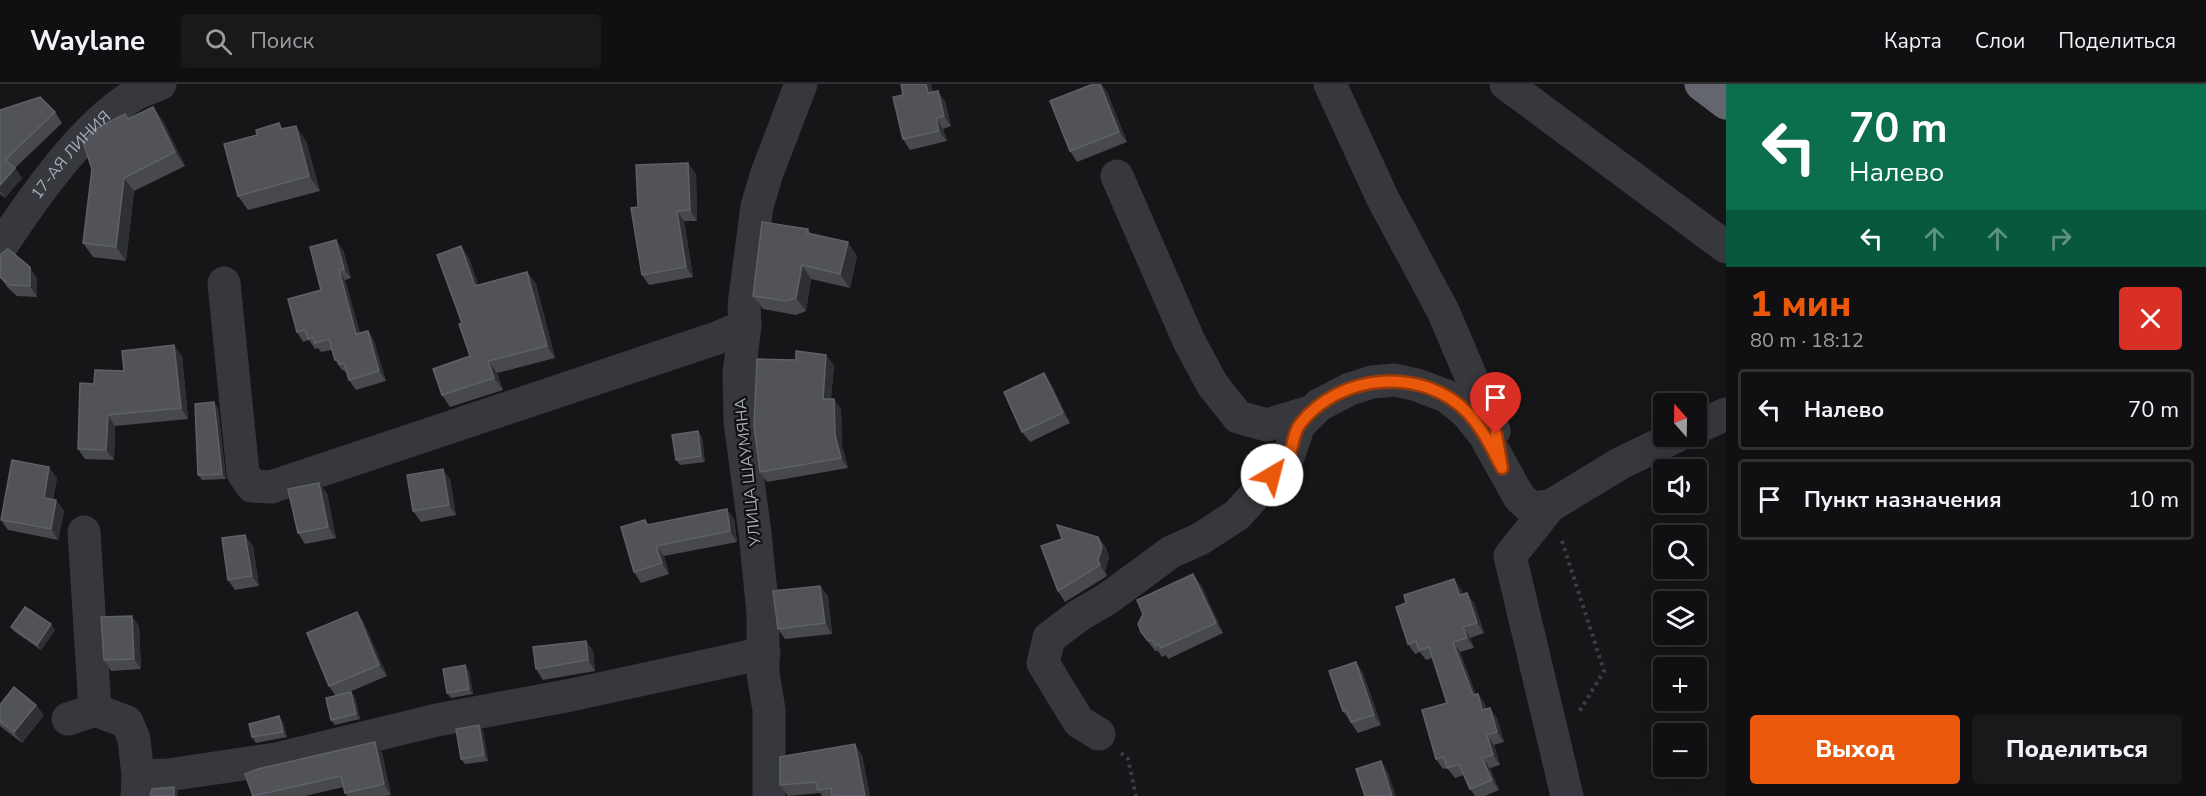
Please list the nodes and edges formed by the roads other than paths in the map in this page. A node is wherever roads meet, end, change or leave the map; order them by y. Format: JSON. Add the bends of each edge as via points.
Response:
{"nodes":[{"id":1,"x":801,"y":84,"type":"edge"},
{"id":2,"x":1330,"y":84,"type":"edge"},
{"id":3,"x":1506,"y":84,"type":"edge"},
{"id":4,"x":1701,"y":84,"type":"edge"},
{"id":5,"x":141,"y":87,"type":"edge"},
{"id":6,"x":1726,"y":103,"type":"edge"},
{"id":7,"x":1117,"y":176,"type":"dead end"},
{"id":8,"x":1726,"y":247,"type":"edge"},
{"id":9,"x":0,"y":248,"type":"edge"},
{"id":10,"x":224,"y":283,"type":"dead end"},
{"id":11,"x":744,"y":326,"type":"junction"},
{"id":12,"x":1313,"y":411,"type":"junction"},
{"id":13,"x":1726,"y":414,"type":"edge"},
{"id":14,"x":1707,"y":423,"type":"edge"},
{"id":15,"x":1654,"y":447,"type":"edge"},
{"id":16,"x":1502,"y":468,"type":"junction"},
{"id":17,"x":1550,"y":506,"type":"junction"},
{"id":18,"x":84,"y":532,"type":"dead end"},
{"id":19,"x":764,"y":653,"type":"junction"},
{"id":20,"x":1099,"y":734,"type":"road end"},
{"id":21,"x":137,"y":786,"type":"edge"},
{"id":22,"x":769,"y":796,"type":"edge"},
{"id":23,"x":1567,"y":796,"type":"edge"}],
"edges":[{"from":1,"to":11,"type":"street","name":"УЛИЦА ШАУМЯНА","via":[[757,206]]},
{"from":2,"to":16,"type":"street","via":[[1383,199],[1443,311],[1496,434]]},
{"from":3,"to":8,"type":"street"},
{"from":4,"to":6,"type":"highway"},
{"from":5,"to":9,"type":"street","name":"17-АЯ ЛИНИЯ","via":[[94,126],[37,195]]},
{"from":7,"to":12,"type":"street","via":[[1189,341],[1212,384],[1238,417],[1267,425]]},
{"from":10,"to":11,"type":"street","via":[[243,473],[252,486],[271,487]]},
{"from":11,"to":19,"type":"street","name":"УЛИЦА ШАУМЯНА","via":[[739,373],[740,422],[755,533]]},
{"from":12,"to":16,"type":"street","via":[[1350,389],[1372,382],[1395,380],[1417,385],[1446,396],[1467,412]]},
{"from":12,"to":20,"type":"street","via":[[1299,425],[1287,460],[1237,515],[1171,552],[1049,638],[1043,663],[1079,722]]},
{"from":13,"to":14,"type":"street"},
{"from":15,"to":17,"type":"street"},
{"from":16,"to":17,"type":"street","via":[[1531,508]]},
{"from":17,"to":23,"type":"street","via":[[1510,556]]},
{"from":18,"to":21,"type":"street","via":[[81,715],[127,722],[134,739]]},
{"from":19,"to":21,"type":"street","via":[[437,720],[276,759],[168,775]]},
{"from":19,"to":22,"type":"street","name":"УЛИЦА ШАУМЯНА","via":[[769,710]]}]}
